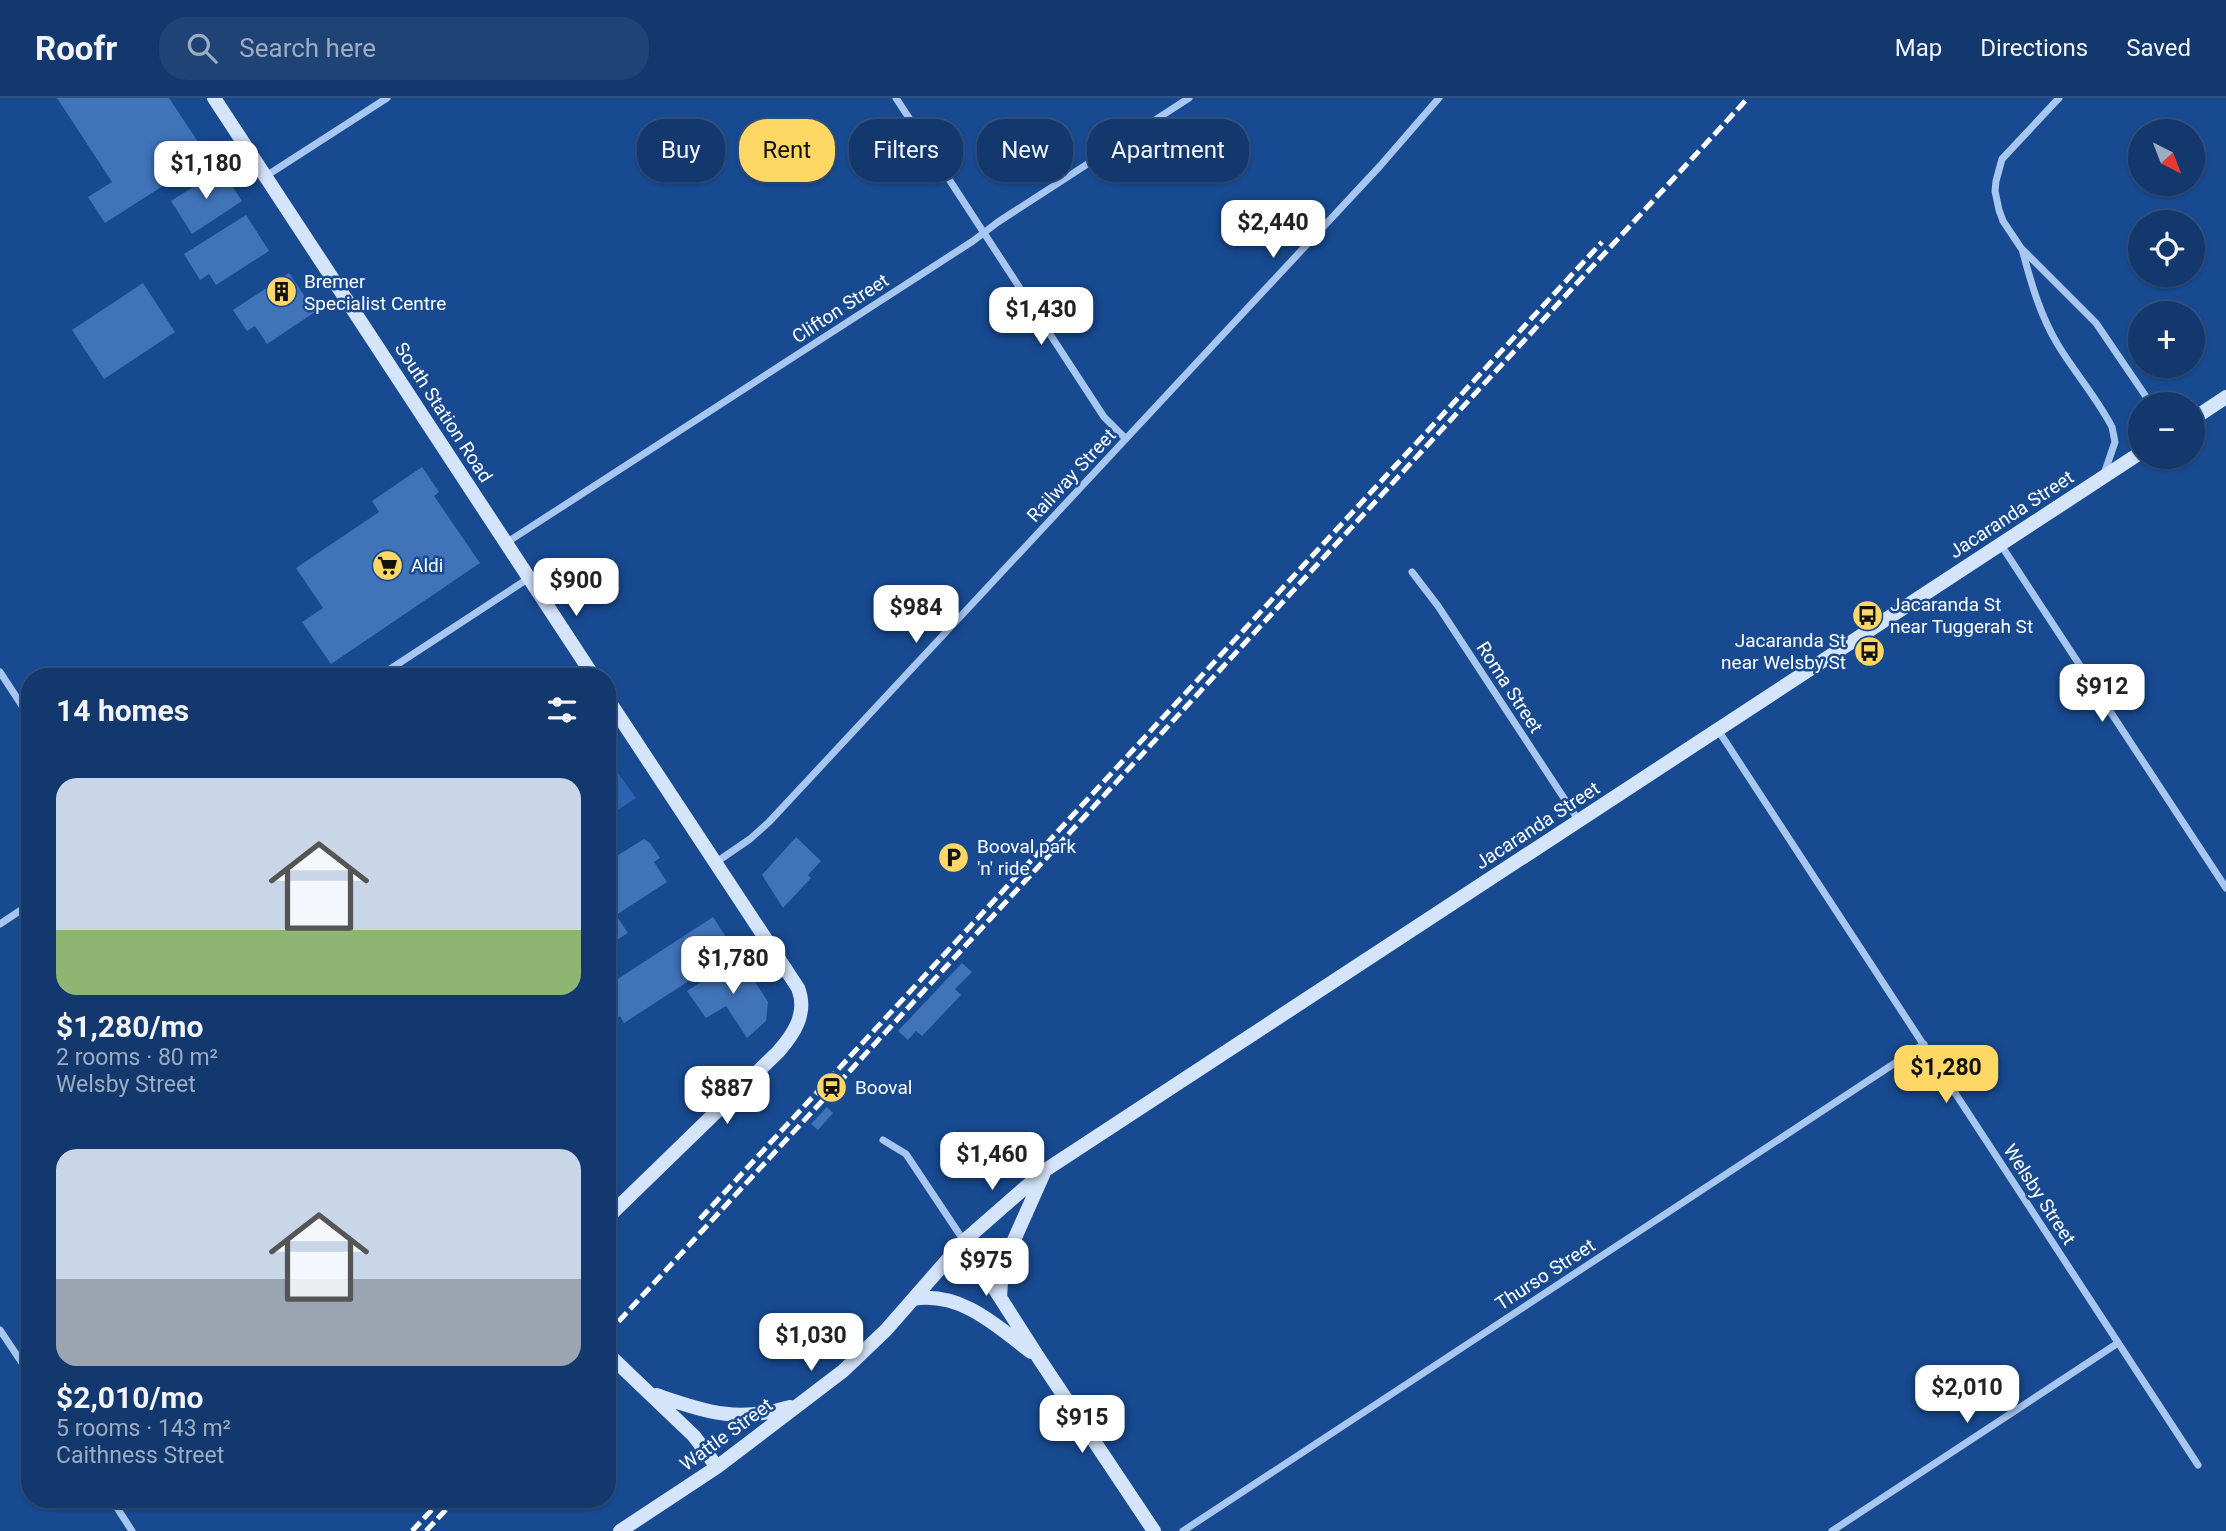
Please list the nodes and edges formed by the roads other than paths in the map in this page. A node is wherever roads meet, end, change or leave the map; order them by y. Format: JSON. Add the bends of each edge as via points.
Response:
{"nodes":[{"id":1,"x":214,"y":98,"type":"edge"},
{"id":2,"x":387,"y":98,"type":"edge"},
{"id":3,"x":896,"y":98,"type":"edge"},
{"id":4,"x":1189,"y":98,"type":"edge"},
{"id":5,"x":1439,"y":98,"type":"edge"},
{"id":6,"x":2059,"y":98,"type":"edge"},
{"id":7,"x":266,"y":176,"type":"junction"},
{"id":8,"x":984,"y":232,"type":"junction"},
{"id":9,"x":2021,"y":248,"type":"junction"},
{"id":10,"x":2143,"y":392,"type":"edge"},
{"id":11,"x":2226,"y":397,"type":"edge"},
{"id":12,"x":2205,"y":410,"type":"edge"},
{"id":13,"x":1126,"y":439,"type":"junction"},
{"id":14,"x":2128,"y":461,"type":"edge"},
{"id":15,"x":2103,"y":477,"type":"junction"},
{"id":16,"x":506,"y":543,"type":"junction"},
{"id":17,"x":2001,"y":544,"type":"junction"},
{"id":18,"x":1412,"y":572,"type":"dead end"},
{"id":19,"x":529,"y":578,"type":"junction"},
{"id":20,"x":392,"y":668,"type":"edge"},
{"id":21,"x":588,"y":668,"type":"edge"},
{"id":22,"x":0,"y":672,"type":"edge"},
{"id":23,"x":21,"y":704,"type":"edge"},
{"id":24,"x":616,"y":712,"type":"edge"},
{"id":25,"x":1718,"y":730,"type":"junction"},
{"id":26,"x":1579,"y":821,"type":"junction"},
{"id":27,"x":715,"y":863,"type":"junction"},
{"id":28,"x":2226,"y":888,"type":"edge"},
{"id":29,"x":21,"y":911,"type":"edge"},
{"id":30,"x":0,"y":924,"type":"edge"},
{"id":31,"x":1924,"y":1044,"type":"junction"},
{"id":32,"x":884,"y":1140,"type":"dead end"},
{"id":33,"x":1044,"y":1171,"type":"junction"},
{"id":34,"x":616,"y":1209,"type":"edge"},
{"id":35,"x":964,"y":1241,"type":"junction"},
{"id":36,"x":1000,"y":1297,"type":"junction"},
{"id":37,"x":913,"y":1299,"type":"junction"},
{"id":38,"x":0,"y":1330,"type":"edge"},
{"id":39,"x":2119,"y":1343,"type":"junction"},
{"id":40,"x":1040,"y":1360,"type":"junction"},
{"id":41,"x":616,"y":1361,"type":"edge"},
{"id":42,"x":21,"y":1362,"type":"edge"},
{"id":43,"x":652,"y":1394,"type":"junction"},
{"id":44,"x":800,"y":1404,"type":"junction"},
{"id":45,"x":2199,"y":1465,"type":"dead end"},
{"id":46,"x":717,"y":1466,"type":"junction"},
{"id":47,"x":117,"y":1508,"type":"edge"},
{"id":48,"x":132,"y":1531,"type":"edge"},
{"id":49,"x":620,"y":1531,"type":"edge"},
{"id":50,"x":1154,"y":1531,"type":"edge"},
{"id":51,"x":1183,"y":1531,"type":"edge"},
{"id":52,"x":1832,"y":1531,"type":"edge"}],
"edges":[{"from":1,"to":7,"type":"street","name":"South Station Road"},
{"from":2,"to":7,"type":"street"},
{"from":3,"to":8,"type":"street"},
{"from":4,"to":8,"type":"street","name":"Clifton Street"},
{"from":5,"to":13,"type":"street","name":"Railway Street"},
{"from":6,"to":9,"type":"street","via":[[2007,152],[1998,169],[1995,191],[1999,211]]},
{"from":7,"to":16,"type":"street","name":"South Station Road"},
{"from":8,"to":13,"type":"street","via":[[1104,417]]},
{"from":8,"to":16,"type":"street","name":"Clifton Street"},
{"from":9,"to":10,"type":"street","via":[[2096,323]]},
{"from":9,"to":15,"type":"street","via":[[2045,321],[2112,427],[2113,449]]},
{"from":11,"to":12,"type":"street"},
{"from":13,"to":27,"type":"street","name":"Railway Street","via":[[769,822]]},
{"from":14,"to":15,"type":"street","name":"Jacaranda Street"},
{"from":15,"to":17,"type":"street","name":"Jacaranda Street"},
{"from":16,"to":19,"type":"street","name":"South Station Road"},
{"from":17,"to":25,"type":"street","name":"Jacaranda Street"},
{"from":17,"to":28,"type":"street"},
{"from":18,"to":26,"type":"street","name":"Roma Street"},
{"from":19,"to":20,"type":"street"},
{"from":19,"to":21,"type":"street","name":"South Station Road"},
{"from":22,"to":23,"type":"street"},
{"from":24,"to":27,"type":"street"},
{"from":25,"to":26,"type":"street","name":"Jacaranda Street"},
{"from":25,"to":31,"type":"street","name":"Welsby Street"},
{"from":26,"to":33,"type":"street","name":"Jacaranda Street"},
{"from":27,"to":34,"type":"street","via":[[798,988],[802,1008],[794,1032],[778,1052]]},
{"from":29,"to":30,"type":"street"},
{"from":31,"to":39,"type":"street","name":"Welsby Street"},
{"from":31,"to":51,"type":"street","name":"Thurso Street"},
{"from":32,"to":35,"type":"street","via":[[906,1154]]},
{"from":33,"to":35,"type":"street","name":"Jacaranda Street"},
{"from":33,"to":36,"type":"street","via":[[1002,1267]]},
{"from":35,"to":36,"type":"street"},
{"from":35,"to":37,"type":"street","name":"Wattle Street"},
{"from":36,"to":40,"type":"street"},
{"from":37,"to":40,"type":"street","via":[[947,1299],[987,1318]]},
{"from":37,"to":44,"type":"street","name":"Wattle Street","via":[[843,1371]]},
{"from":38,"to":42,"type":"street"},
{"from":39,"to":45,"type":"street","name":"Welsby Street"},
{"from":39,"to":52,"type":"street"},
{"from":40,"to":50,"type":"street"},
{"from":41,"to":43,"type":"street"},
{"from":43,"to":44,"type":"street","via":[[727,1415],[746,1416]]},
{"from":43,"to":46,"type":"street"},
{"from":44,"to":46,"type":"street","name":"Wattle Street"},
{"from":46,"to":49,"type":"street","name":"Wattle Street"},
{"from":47,"to":48,"type":"street"}]}
